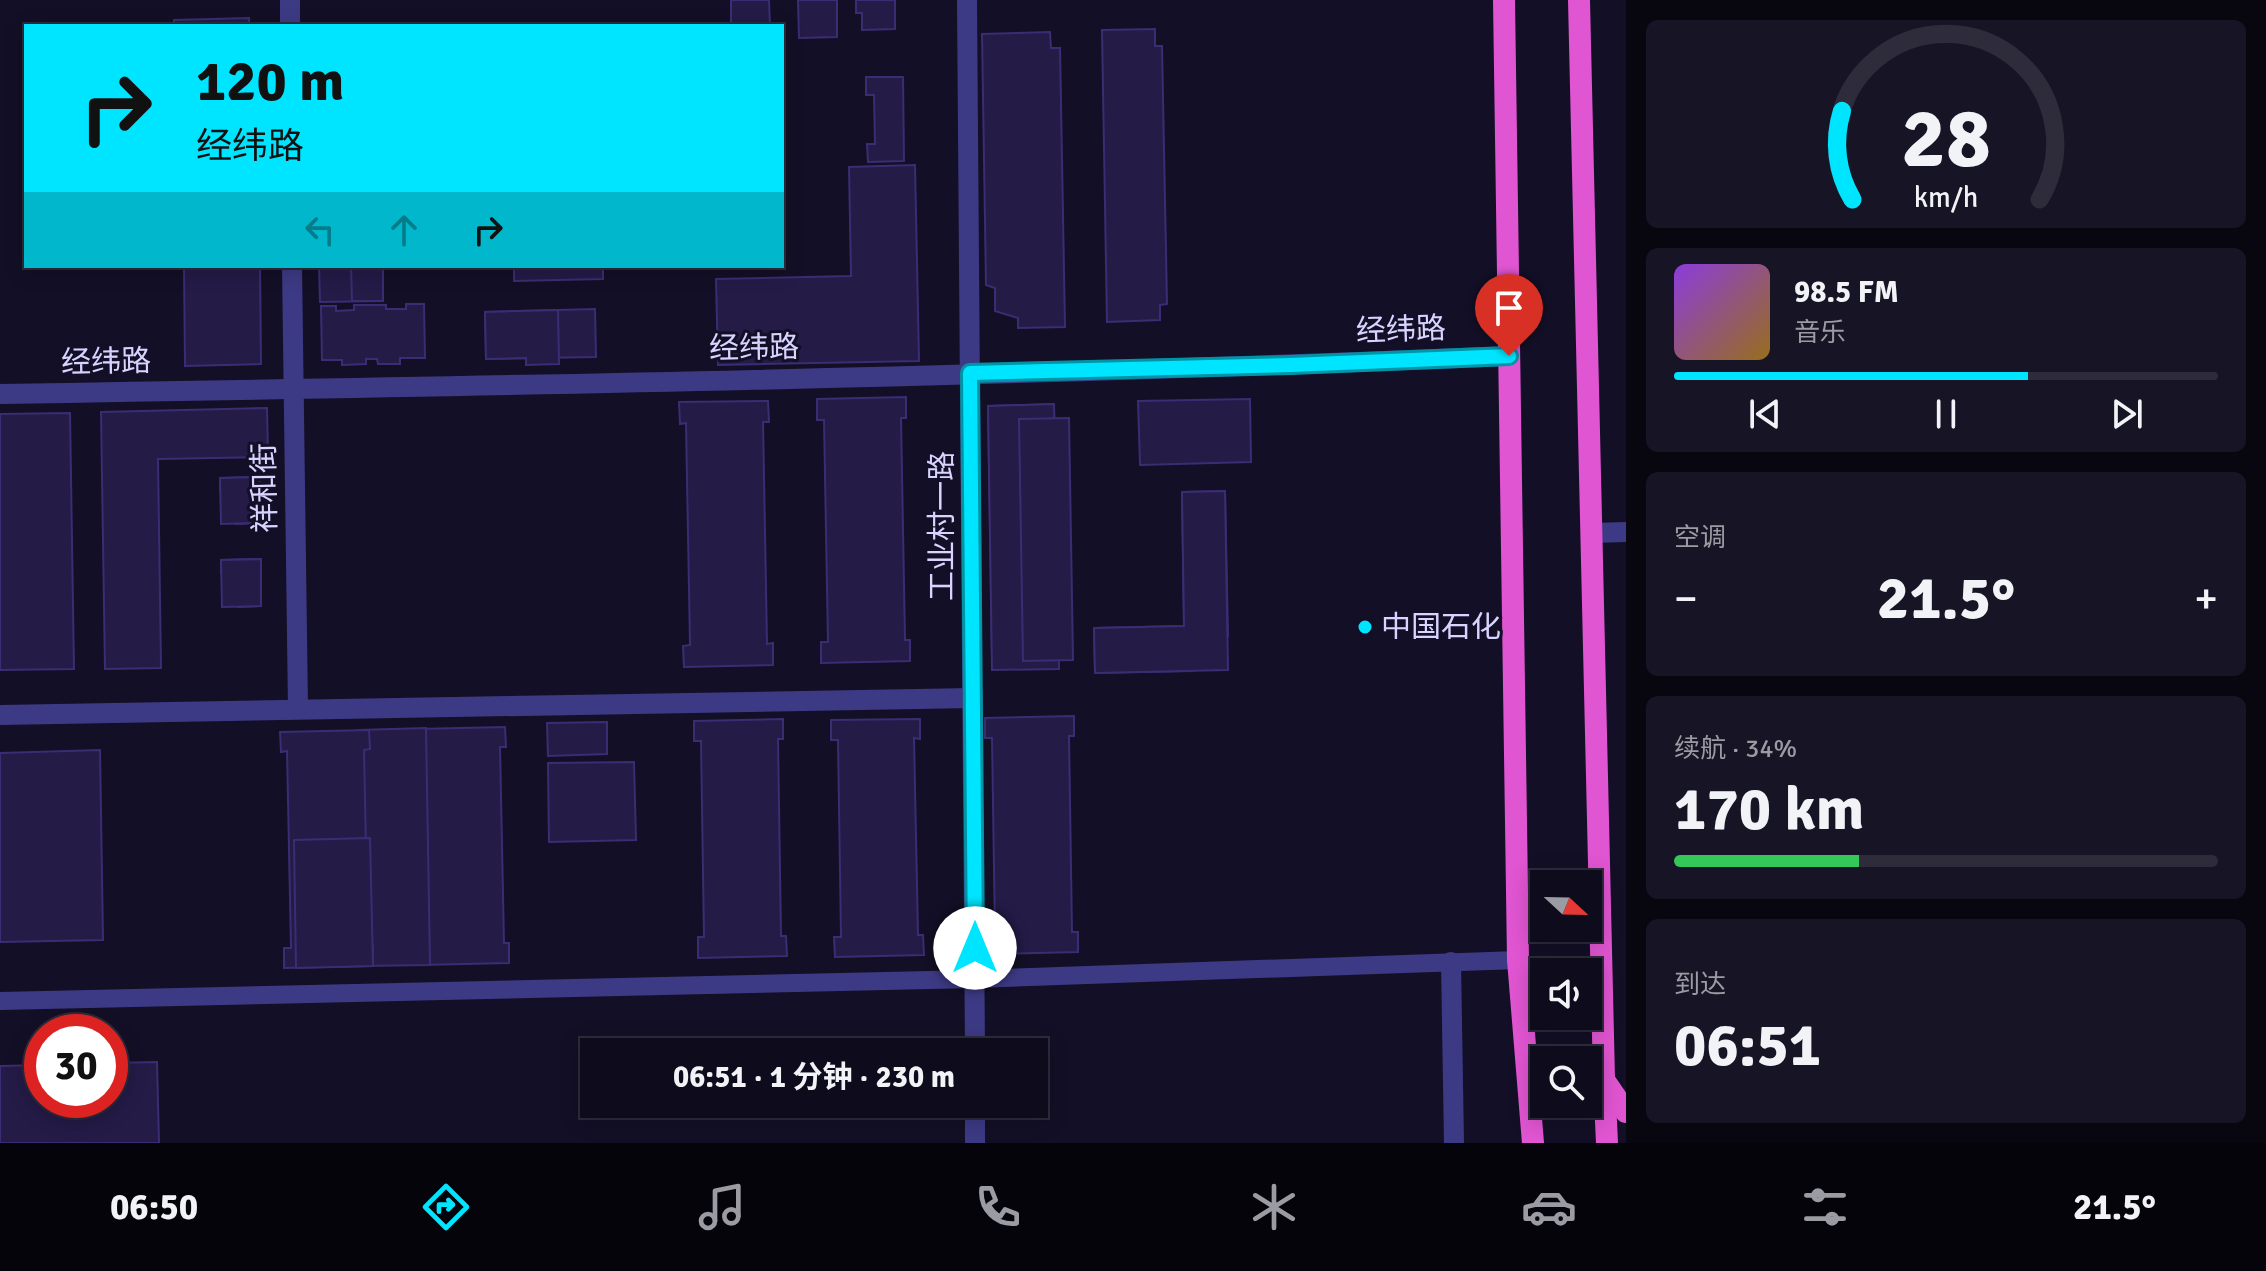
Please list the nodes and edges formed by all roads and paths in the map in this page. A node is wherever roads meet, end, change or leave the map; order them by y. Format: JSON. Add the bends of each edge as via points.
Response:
{"nodes":[{"id":1,"x":290,"y":0,"type":"edge"},
{"id":2,"x":967,"y":0,"type":"edge"},
{"id":3,"x":1504,"y":0,"type":"edge"},
{"id":4,"x":1579,"y":0,"type":"edge"},
{"id":5,"x":290,"y":24,"type":"edge"},
{"id":6,"x":292,"y":268,"type":"edge"},
{"id":7,"x":1509,"y":356,"type":"junction"},
{"id":8,"x":970,"y":373,"type":"junction"},
{"id":9,"x":294,"y":389,"type":"junction"},
{"id":10,"x":0,"y":394,"type":"edge"},
{"id":11,"x":1626,"y":532,"type":"edge"},
{"id":12,"x":1592,"y":533,"type":"junction"},
{"id":13,"x":973,"y":698,"type":"junction"},
{"id":14,"x":298,"y":709,"type":"junction"},
{"id":15,"x":0,"y":715,"type":"edge"},
{"id":16,"x":1518,"y":960,"type":"junction"},
{"id":17,"x":1451,"y":962,"type":"junction"},
{"id":18,"x":975,"y":979,"type":"junction"},
{"id":19,"x":0,"y":1001,"type":"edge"},
{"id":20,"x":975,"y":1038,"type":"edge"},
{"id":21,"x":1604,"y":1079,"type":"junction"},
{"id":22,"x":1626,"y":1112,"type":"edge"},
{"id":23,"x":975,"y":1118,"type":"edge"},
{"id":24,"x":975,"y":1143,"type":"edge"},
{"id":25,"x":1454,"y":1143,"type":"edge"},
{"id":26,"x":1533,"y":1143,"type":"edge"},
{"id":27,"x":1607,"y":1143,"type":"edge"}],
"edges":[{"from":1,"to":5,"type":"street"},
{"from":2,"to":8,"type":"street","name":"工业村一路"},
{"from":3,"to":7,"type":"highway"},
{"from":4,"to":12,"type":"highway"},
{"from":6,"to":9,"type":"street","name":"祥和街"},
{"from":7,"to":8,"type":"street","name":"经纬路"},
{"from":7,"to":16,"type":"highway"},
{"from":8,"to":9,"type":"street","name":"经纬路"},
{"from":8,"to":13,"type":"street","name":"工业村一路"},
{"from":9,"to":10,"type":"street","name":"经纬路"},
{"from":9,"to":14,"type":"street","name":"祥和街"},
{"from":11,"to":12,"type":"street"},
{"from":12,"to":21,"type":"highway"},
{"from":13,"to":14,"type":"street"},
{"from":13,"to":18,"type":"street","name":"工业村一路"},
{"from":14,"to":15,"type":"street"},
{"from":16,"to":17,"type":"lane"},
{"from":16,"to":26,"type":"highway"},
{"from":17,"to":18,"type":"lane"},
{"from":17,"to":25,"type":"street"},
{"from":18,"to":19,"type":"lane"},
{"from":18,"to":20,"type":"street","name":"工业村一路"},
{"from":21,"to":22,"type":"highway"},
{"from":21,"to":27,"type":"highway"},
{"from":23,"to":24,"type":"street"}]}
